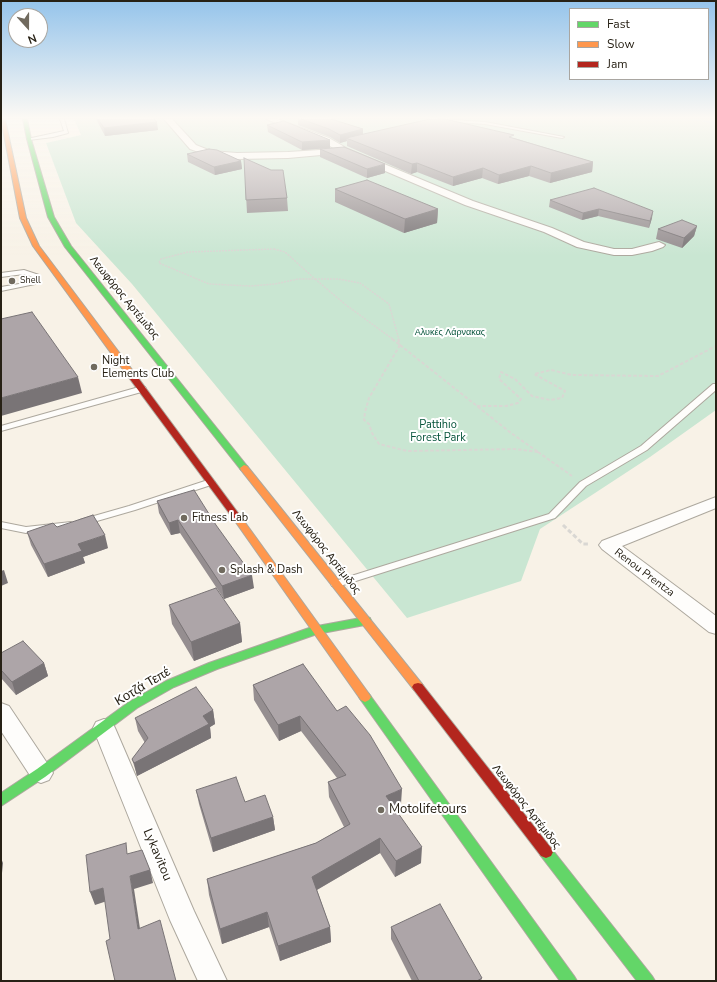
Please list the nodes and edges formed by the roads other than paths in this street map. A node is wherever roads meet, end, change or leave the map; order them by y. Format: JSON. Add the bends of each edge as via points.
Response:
{"nodes":[{"id":1,"x":20,"y":165,"type":"edge"},
{"id":2,"x":29,"y":165,"type":"edge"},
{"id":3,"x":382,"y":165,"type":"edge"},
{"id":4,"x":659,"y":245,"type":"dead end"},
{"id":5,"x":1,"y":275,"type":"edge"},
{"id":6,"x":1,"y":289,"type":"edge"},
{"id":7,"x":716,"y":386,"type":"edge"},
{"id":8,"x":142,"y":389,"type":"junction"},
{"id":9,"x":1,"y":430,"type":"edge"},
{"id":10,"x":211,"y":482,"type":"junction"},
{"id":11,"x":716,"y":502,"type":"edge"},
{"id":12,"x":1,"y":525,"type":"edge"},
{"id":13,"x":336,"y":584,"type":"junction"},
{"id":14,"x":366,"y":622,"type":"junction"},
{"id":15,"x":716,"y":627,"type":"edge"},
{"id":16,"x":316,"y":630,"type":"junction"},
{"id":17,"x":1,"y":712,"type":"edge"},
{"id":18,"x":104,"y":728,"type":"junction"},
{"id":19,"x":41,"y":773,"type":"junction"},
{"id":20,"x":1,"y":800,"type":"edge"},
{"id":21,"x":213,"y":981,"type":"edge"},
{"id":22,"x":568,"y":981,"type":"edge"},
{"id":23,"x":647,"y":981,"type":"edge"}],
"edges":[{"from":1,"to":8,"type":"main road","name":"Λεωφόρος Αρτέμιδος","via":[[23,218],[36,246]]},
{"from":2,"to":13,"type":"main road","name":"Λεωφόρος Αρτέμιδος","via":[[51,217],[68,247]]},
{"from":3,"to":4,"type":"street","via":[[469,203],[598,250],[626,252],[648,250]]},
{"from":5,"to":6,"type":"lane","via":[[24,272],[37,276],[35,282],[30,284]]},
{"from":7,"to":13,"type":"lane","via":[[644,448],[583,484],[552,516]]},
{"from":8,"to":9,"type":"lane"},
{"from":8,"to":10,"type":"main road","name":"Λεωφόρος Αρτέμιδος"},
{"from":10,"to":12,"type":"lane","via":[[74,524],[26,530]]},
{"from":10,"to":16,"type":"main road","name":"Λεωφόρος Αρτέμιδος"},
{"from":11,"to":15,"type":"street","name":"Renou Prentza","via":[[608,546]]},
{"from":13,"to":14,"type":"main road","name":"Λεωφόρος Αρτέμιδος"},
{"from":14,"to":16,"type":"main road","name":"Κοτζά Τεπέ"},
{"from":14,"to":23,"type":"main road","name":"Λεωφόρος Αρτέμιδος"},
{"from":16,"to":18,"type":"main road","name":"Κοτζά Τεπέ","via":[[170,684],[133,705]]},
{"from":16,"to":22,"type":"main road","name":"Λεωφόρος Αρτέμιδος"},
{"from":17,"to":19,"type":"street"},
{"from":18,"to":19,"type":"main road","name":"Κοτζά Τεπέ"},
{"from":18,"to":21,"type":"street","name":"Lykavitou","via":[[184,920]]},
{"from":19,"to":20,"type":"main road","name":"Κοτζά Τεπέ"}]}
